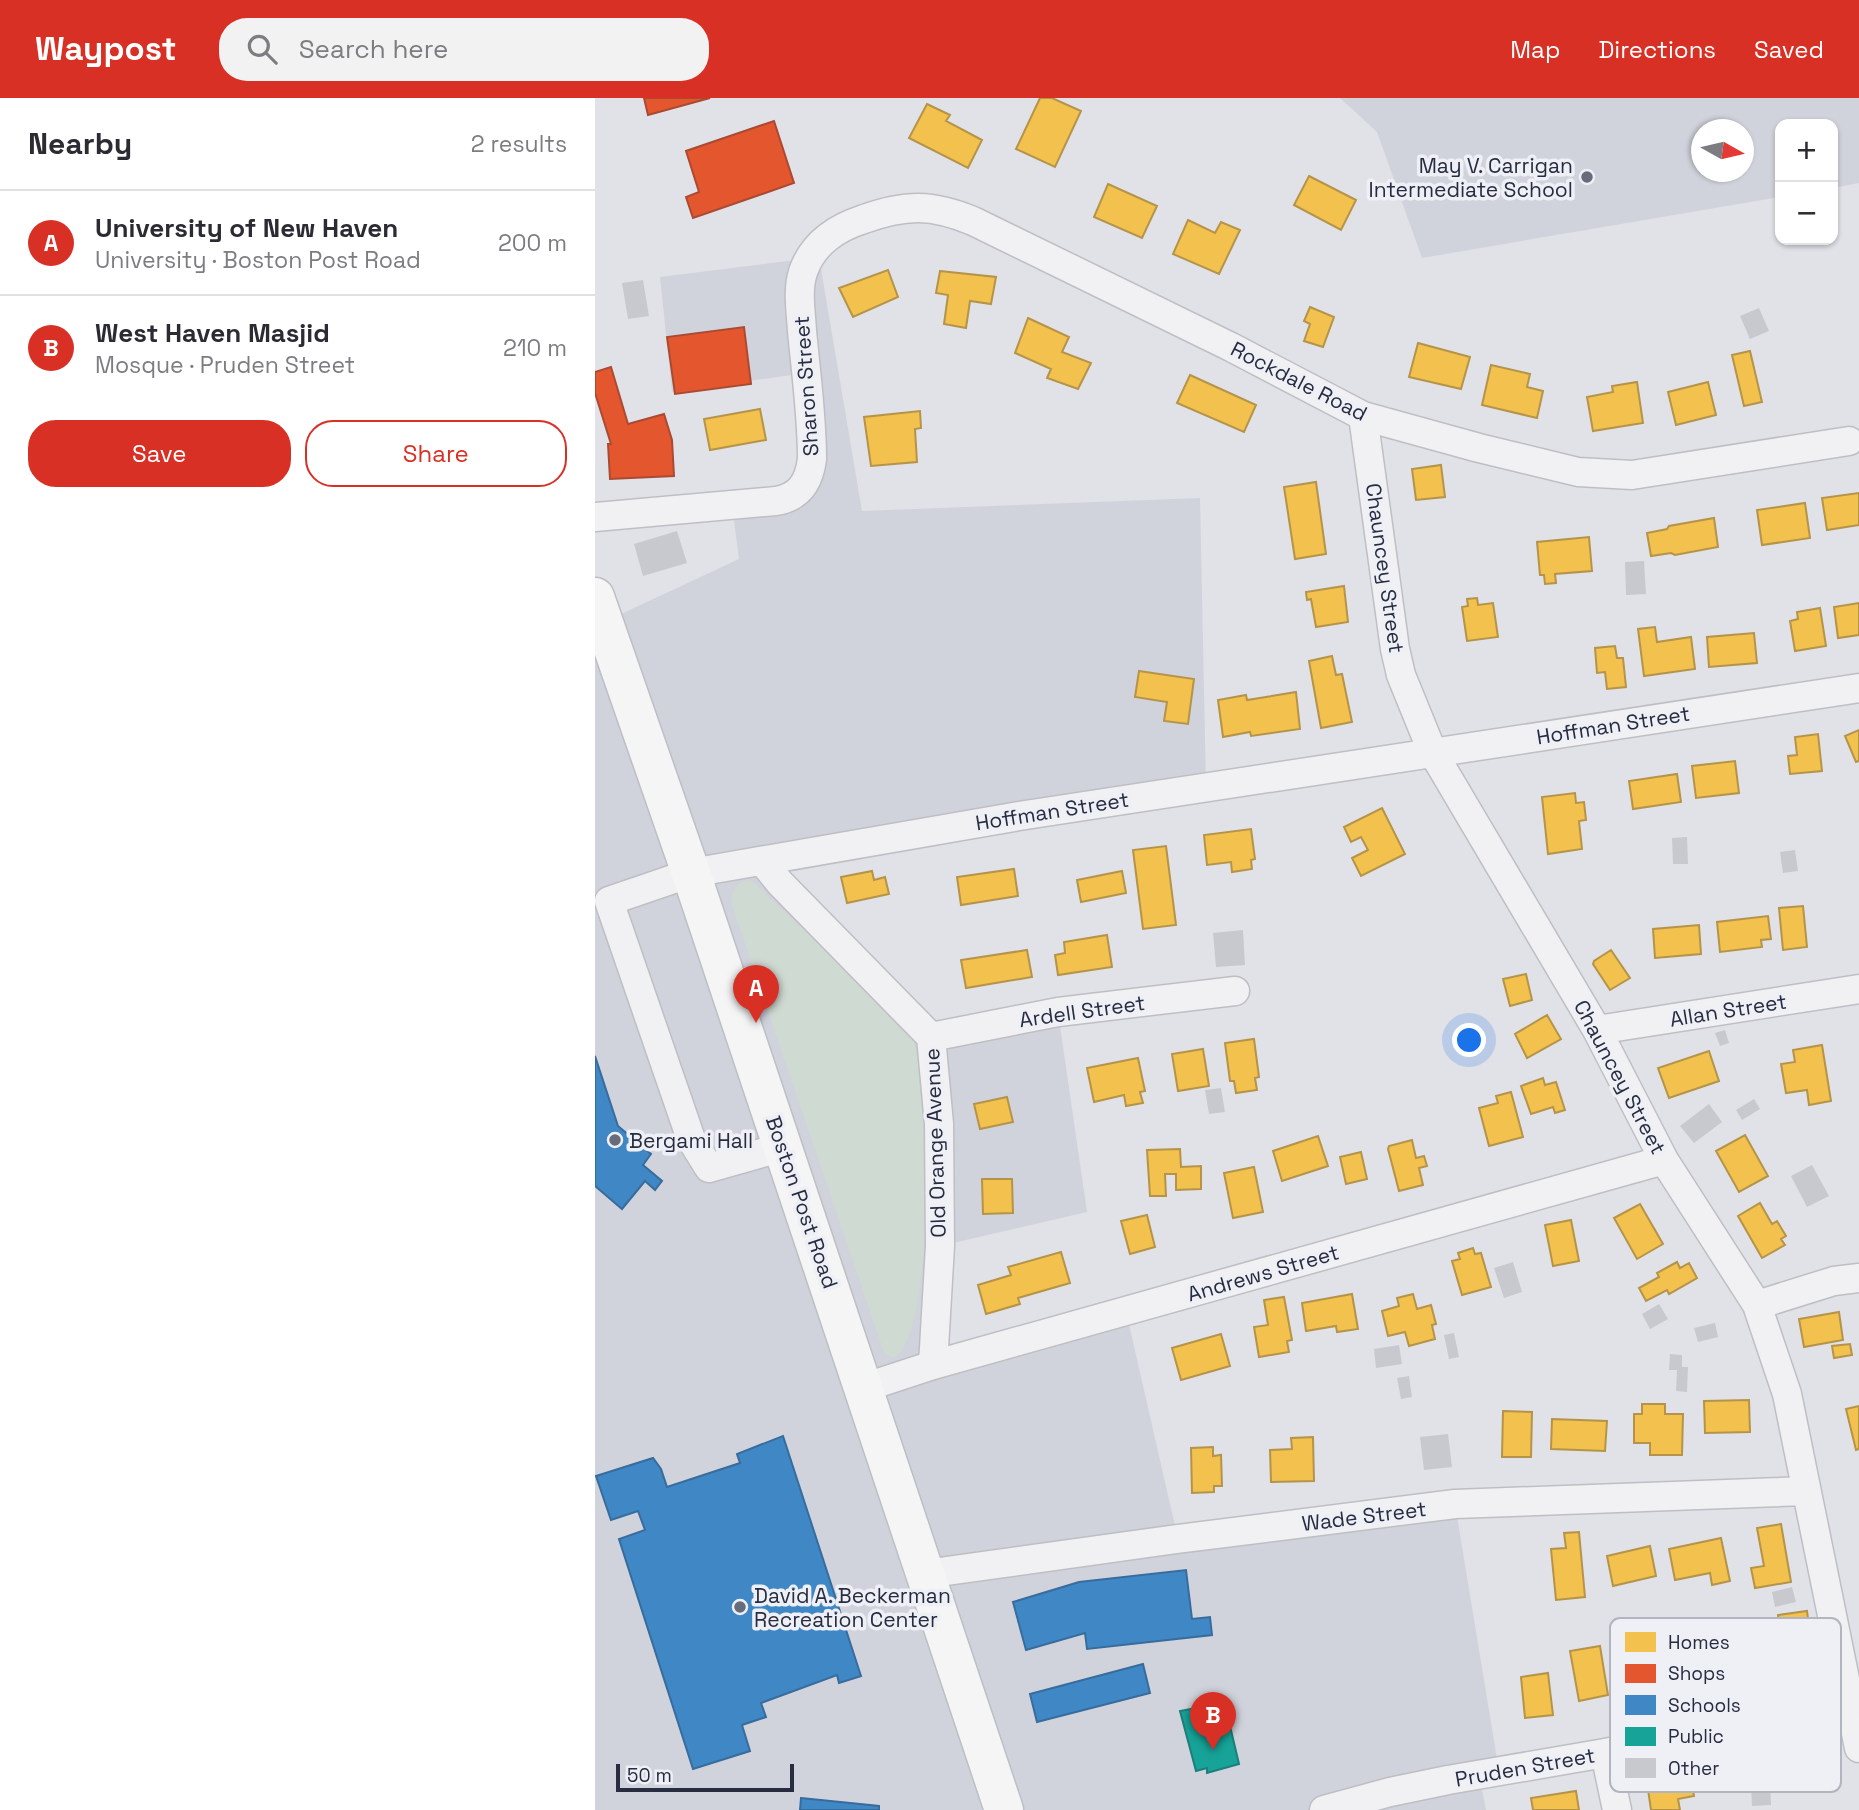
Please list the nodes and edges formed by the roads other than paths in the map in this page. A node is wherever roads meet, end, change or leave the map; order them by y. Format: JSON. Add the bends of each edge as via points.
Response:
{"nodes":[{"id":1,"x":800,"y":281,"type":"joint"},
{"id":2,"x":1363,"y":416,"type":"junction"},
{"id":3,"x":1849,"y":441,"type":"dead end"},
{"id":4,"x":595,"y":517,"type":"edge"},
{"id":5,"x":595,"y":597,"type":"edge"},
{"id":6,"x":1859,"y":688,"type":"edge"},
{"id":7,"x":1432,"y":751,"type":"junction"},
{"id":8,"x":763,"y":862,"type":"junction"},
{"id":9,"x":691,"y":873,"type":"junction"},
{"id":10,"x":1859,"y":989,"type":"edge"},
{"id":11,"x":1235,"y":991,"type":"dead end"},
{"id":12,"x":1597,"y":1030,"type":"junction"},
{"id":13,"x":931,"y":1037,"type":"junction"},
{"id":14,"x":783,"y":1147,"type":"junction"},
{"id":15,"x":1664,"y":1160,"type":"junction"},
{"id":16,"x":1859,"y":1278,"type":"edge"},
{"id":17,"x":1757,"y":1305,"type":"junction"},
{"id":18,"x":933,"y":1365,"type":"junction"},
{"id":19,"x":863,"y":1388,"type":"junction"},
{"id":20,"x":1806,"y":1491,"type":"junction"},
{"id":21,"x":925,"y":1574,"type":"junction"},
{"id":22,"x":1832,"y":1618,"type":"edge"},
{"id":23,"x":1841,"y":1664,"type":"edge"},
{"id":24,"x":1849,"y":1704,"type":"junction"},
{"id":25,"x":1841,"y":1706,"type":"edge"},
{"id":26,"x":1859,"y":1748,"type":"edge"},
{"id":27,"x":1610,"y":1752,"type":"edge"},
{"id":28,"x":1605,"y":1753,"type":"junction"},
{"id":29,"x":1610,"y":1777,"type":"edge"},
{"id":30,"x":1613,"y":1792,"type":"edge"},
{"id":31,"x":1003,"y":1810,"type":"edge"},
{"id":32,"x":1324,"y":1810,"type":"edge"},
{"id":33,"x":1617,"y":1810,"type":"edge"}],
"edges":[{"from":1,"to":2,"type":"street","name":"Rockdale Road","via":[[817,246],[839,229],[895,209],[934,208],[985,227]]},
{"from":1,"to":4,"type":"street","name":"Sharon Street","via":[[812,446],[811,468],[798,493],[776,501]]},
{"from":2,"to":3,"type":"street","name":"Rockdale Road","via":[[1578,472],[1632,475]]},
{"from":2,"to":7,"type":"street","name":"Chauncey Street","via":[[1395,649],[1401,676]]},
{"from":5,"to":9,"type":"main road","name":"Boston Post Road"},
{"from":6,"to":7,"type":"street","name":"Hoffman Street"},
{"from":7,"to":8,"type":"street","name":"Hoffman Street"},
{"from":7,"to":12,"type":"street","name":"Chauncey Street"},
{"from":8,"to":9,"type":"street","name":"Hoffman Street"},
{"from":8,"to":13,"type":"street","name":"Old Orange Avenue"},
{"from":9,"to":14,"type":"main road","name":"Boston Post Road"},
{"from":9,"to":14,"type":"street","name":"Hoffman Street","via":[[609,901],[653,1033],[691,1139],[709,1168]]},
{"from":10,"to":12,"type":"street","name":"Allan Street"},
{"from":11,"to":13,"type":"street","name":"Ardell Street","via":[[1058,1012]]},
{"from":12,"to":15,"type":"street","name":"Chauncey Street"},
{"from":13,"to":18,"type":"street","name":"Old Orange Avenue","via":[[939,1138],[940,1246]]},
{"from":14,"to":19,"type":"main road","name":"Boston Post Road"},
{"from":15,"to":17,"type":"street","name":"Chauncey Street"},
{"from":15,"to":18,"type":"street","name":"Andrews Street"},
{"from":16,"to":17,"type":"street"},
{"from":17,"to":20,"type":"street","name":"Chauncey Street","via":[[1787,1394]]},
{"from":18,"to":19,"type":"street","name":"Andrews Street"},
{"from":19,"to":21,"type":"main road","name":"Boston Post Road"},
{"from":20,"to":21,"type":"street","name":"Wade Street","via":[[1455,1504]]},
{"from":20,"to":22,"type":"street","name":"Chauncey Street"},
{"from":21,"to":31,"type":"main road","name":"Boston Post Road"},
{"from":23,"to":24,"type":"street","name":"Chauncey Street"},
{"from":24,"to":25,"type":"street","name":"Pruden Street"},
{"from":24,"to":26,"type":"street","name":"Chauncey Street"},
{"from":27,"to":28,"type":"street","name":"Pruden Street"},
{"from":28,"to":29,"type":"street"},
{"from":28,"to":32,"type":"street","name":"Pruden Street","via":[[1448,1780]]},
{"from":30,"to":33,"type":"street"}]}
